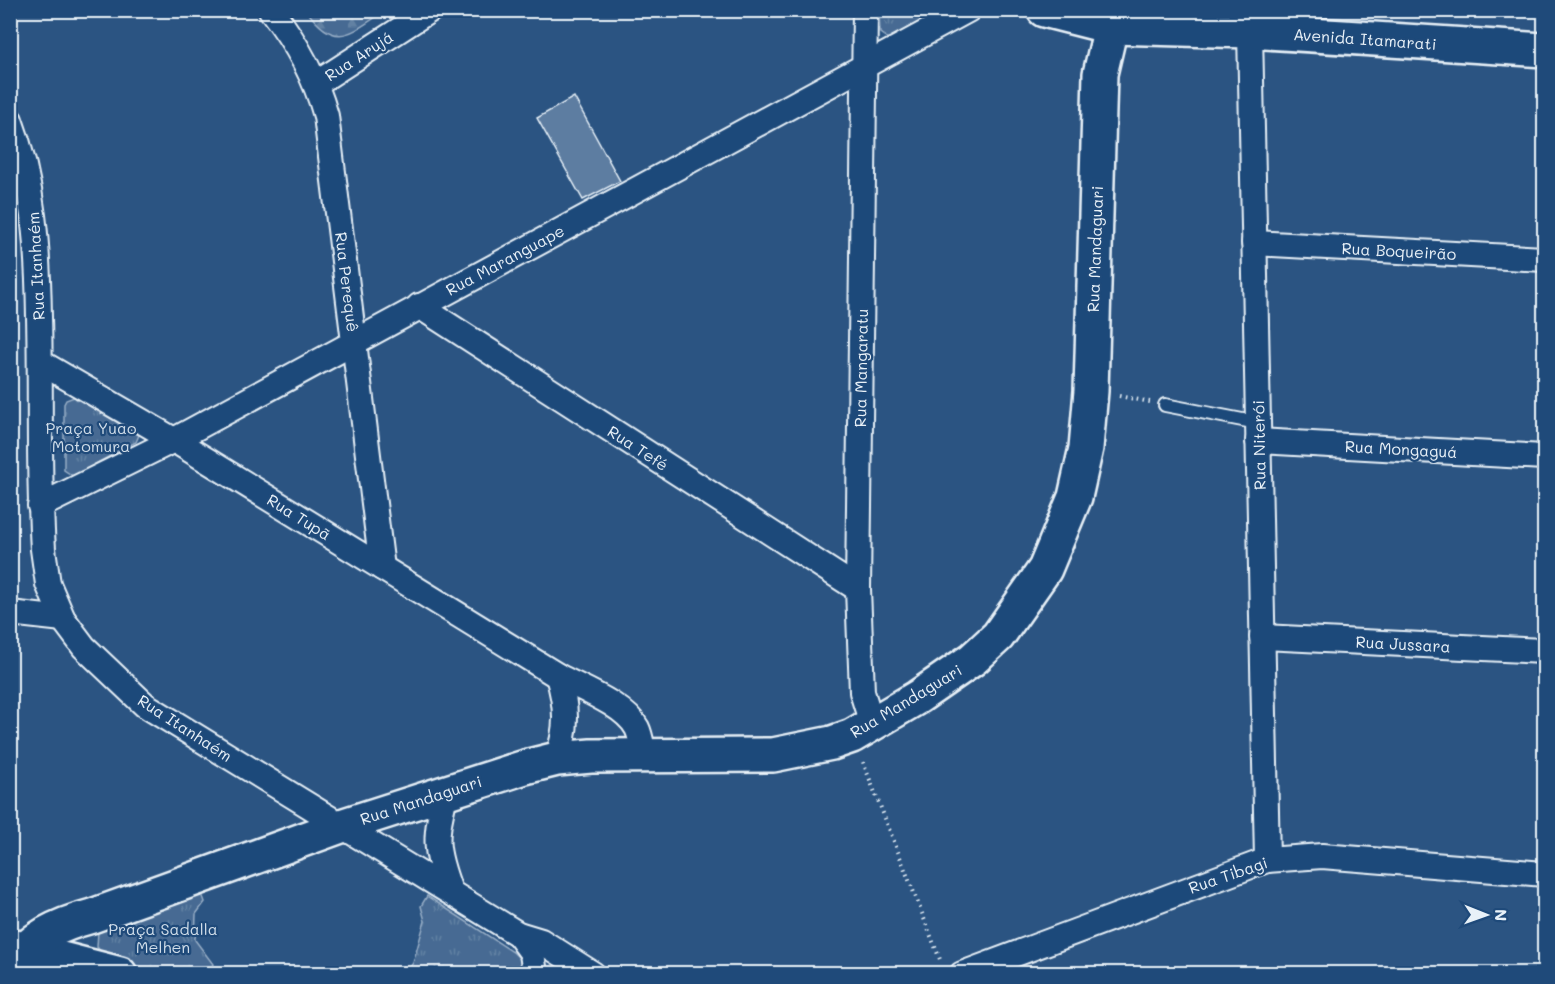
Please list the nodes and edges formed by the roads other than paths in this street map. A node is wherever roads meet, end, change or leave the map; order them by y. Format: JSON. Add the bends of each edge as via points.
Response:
{"nodes":[{"id":1,"x":271,"y":10,"type":"edge"},
{"id":2,"x":430,"y":10,"type":"edge"},
{"id":3,"x":865,"y":10,"type":"edge"},
{"id":4,"x":968,"y":10,"type":"edge"},
{"id":5,"x":1044,"y":10,"type":"edge"},
{"id":6,"x":1113,"y":19,"type":"edge"},
{"id":7,"x":1250,"y":31,"type":"junction"},
{"id":8,"x":1545,"y":50,"type":"edge"},
{"id":9,"x":864,"y":67,"type":"junction"},
{"id":10,"x":317,"y":83,"type":"junction"},
{"id":11,"x":10,"y":120,"type":"edge"},
{"id":12,"x":1254,"y":243,"type":"junction"},
{"id":13,"x":1545,"y":259,"type":"edge"},
{"id":14,"x":419,"y":306,"type":"junction"},
{"id":15,"x":354,"y":340,"type":"junction"},
{"id":16,"x":40,"y":362,"type":"junction"},
{"id":17,"x":1165,"y":405,"type":"road end"},
{"id":18,"x":1258,"y":432,"type":"junction"},
{"id":19,"x":174,"y":440,"type":"junction"},
{"id":20,"x":1545,"y":457,"type":"edge"},
{"id":21,"x":40,"y":506,"type":"junction"},
{"id":22,"x":382,"y":568,"type":"junction"},
{"id":23,"x":858,"y":589,"type":"junction"},
{"id":24,"x":10,"y":613,"type":"edge"},
{"id":25,"x":63,"y":619,"type":"junction"},
{"id":26,"x":1263,"y":637,"type":"junction"},
{"id":27,"x":1545,"y":651,"type":"edge"},
{"id":28,"x":558,"y":676,"type":"junction"},
{"id":29,"x":862,"y":730,"type":"junction"},
{"id":30,"x":644,"y":756,"type":"junction"},
{"id":31,"x":557,"y":759,"type":"junction"},
{"id":32,"x":446,"y":790,"type":"junction"},
{"id":33,"x":341,"y":826,"type":"junction"},
{"id":34,"x":1267,"y":860,"type":"junction"},
{"id":35,"x":1545,"y":874,"type":"edge"},
{"id":36,"x":450,"y":891,"type":"junction"},
{"id":37,"x":92,"y":916,"type":"junction"},
{"id":38,"x":519,"y":934,"type":"junction"},
{"id":39,"x":15,"y":954,"type":"edge"},
{"id":40,"x":64,"y":968,"type":"edge"},
{"id":41,"x":952,"y":968,"type":"edge"},
{"id":42,"x":120,"y":974,"type":"edge"},
{"id":43,"x":535,"y":974,"type":"edge"},
{"id":44,"x":593,"y":974,"type":"edge"}],
"edges":[{"from":1,"to":10,"type":"street","name":"Rua Perequê"},
{"from":2,"to":10,"type":"street","name":"Rua Arujá"},
{"from":3,"to":9,"type":"street","name":"Rua Mangaratu"},
{"from":4,"to":9,"type":"street","name":"Rua Maranguape"},
{"from":5,"to":6,"type":"street","name":"Avenida Itamarati"},
{"from":6,"to":7,"type":"street","name":"Avenida Itamarati"},
{"from":6,"to":29,"type":"street","name":"Rua Mandaguari","via":[[1101,74],[1091,391],[1086,448],[1075,497],[1045,569],[998,636],[973,660]]},
{"from":7,"to":8,"type":"street","name":"Avenida Itamarati"},
{"from":7,"to":12,"type":"street","name":"Rua Niterói"},
{"from":9,"to":14,"type":"street","name":"Rua Maranguape"},
{"from":9,"to":23,"type":"street","name":"Rua Mangaratu"},
{"from":10,"to":15,"type":"street","name":"Rua Perequê","via":[[326,116]]},
{"from":11,"to":16,"type":"street","name":"Rua Itanhaém","via":[[22,150],[38,246]]},
{"from":12,"to":13,"type":"street","name":"Rua Boqueirão"},
{"from":12,"to":18,"type":"street","name":"Rua Niterói"},
{"from":14,"to":15,"type":"street","name":"Rua Maranguape"},
{"from":14,"to":23,"type":"street","name":"Rua Tefé"},
{"from":15,"to":19,"type":"street","name":"Rua Maranguape"},
{"from":15,"to":22,"type":"street","name":"Rua Perequê"},
{"from":16,"to":19,"type":"street","name":"Rua Tupã"},
{"from":16,"to":21,"type":"street","name":"Rua Itanhaém"},
{"from":17,"to":18,"type":"lane"},
{"from":18,"to":20,"type":"street","name":"Rua Mongaguá"},
{"from":18,"to":26,"type":"street","name":"Rua Niterói"},
{"from":19,"to":21,"type":"street","name":"Rua Maranguape"},
{"from":19,"to":22,"type":"street","name":"Rua Tupã"},
{"from":21,"to":25,"type":"street","name":"Rua Itanhaém","via":[[48,584]]},
{"from":22,"to":28,"type":"street","name":"Rua Tupã"},
{"from":23,"to":29,"type":"street","name":"Rua Mangaratu"},
{"from":24,"to":25,"type":"street"},
{"from":25,"to":33,"type":"street","name":"Rua Itanhaém","via":[[84,647],[145,705]]},
{"from":26,"to":27,"type":"street","name":"Rua Jussara"},
{"from":26,"to":34,"type":"street","name":"Rua Niterói"},
{"from":28,"to":30,"type":"street","name":"Rua Tupã","via":[[630,717],[638,729]]},
{"from":28,"to":31,"type":"street","via":[[566,718],[565,737]]},
{"from":29,"to":30,"type":"street","name":"Rua Mandaguari","via":[[804,751],[773,755]]},
{"from":30,"to":31,"type":"street","name":"Rua Mandaguari"},
{"from":31,"to":32,"type":"street","name":"Rua Mandaguari"},
{"from":32,"to":33,"type":"street","name":"Rua Mandaguari"},
{"from":32,"to":36,"type":"street","via":[[436,838],[437,856]]},
{"from":33,"to":36,"type":"street","name":"Rua Itanhaém"},
{"from":33,"to":37,"type":"street","name":"Rua Mandaguari"},
{"from":34,"to":35,"type":"street","name":"Rua Tibagi","via":[[1322,856]]},
{"from":34,"to":41,"type":"street","name":"Rua Tibagi"},
{"from":36,"to":38,"type":"street","name":"Rua Itanhaém"},
{"from":37,"to":39,"type":"street","name":"Rua Mandaguari","via":[[59,925]]},
{"from":37,"to":40,"type":"street"},
{"from":38,"to":43,"type":"street","name":"Rua Itanhaém","via":[[532,953]]},
{"from":38,"to":44,"type":"street","name":"Rua Itanhaém","via":[[541,941]]},
{"from":39,"to":40,"type":"street"},
{"from":40,"to":42,"type":"street"}]}
